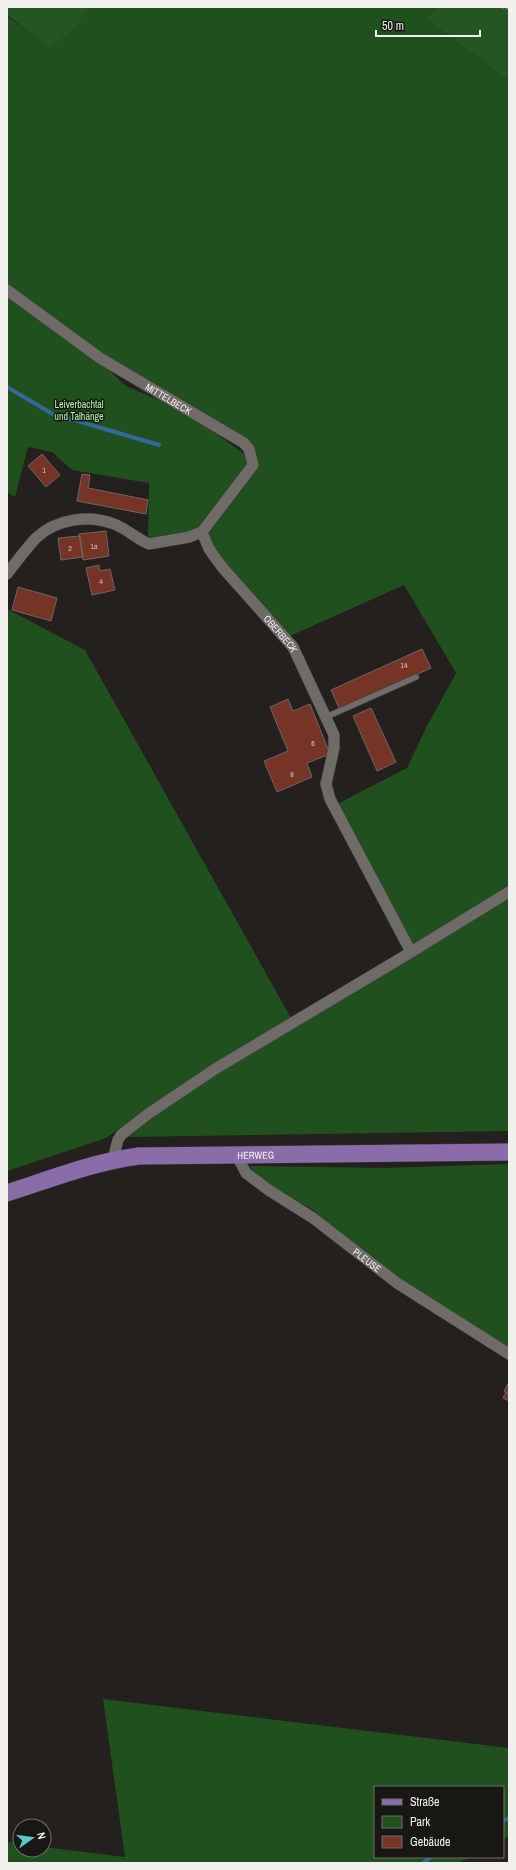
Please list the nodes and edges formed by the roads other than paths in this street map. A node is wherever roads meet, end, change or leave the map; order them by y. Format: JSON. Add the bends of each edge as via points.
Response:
{"nodes":[{"id":1,"x":7,"y":290,"type":"edge"},
{"id":2,"x":202,"y":532,"type":"junction"},
{"id":3,"x":7,"y":574,"type":"edge"},
{"id":4,"x":416,"y":677,"type":"dead end"},
{"id":5,"x":326,"y":717,"type":"junction"},
{"id":6,"x":509,"y":892,"type":"edge"},
{"id":7,"x":411,"y":952,"type":"junction"},
{"id":8,"x":509,"y":1152,"type":"edge"},
{"id":9,"x":236,"y":1154,"type":"junction"},
{"id":10,"x":113,"y":1160,"type":"junction"},
{"id":11,"x":7,"y":1193,"type":"edge"},
{"id":12,"x":509,"y":1354,"type":"edge"}],
"edges":[{"from":1,"to":2,"type":"street","name":"MITTELBECK","via":[[100,358],[244,443],[249,449],[253,465]]},
{"from":2,"to":3,"type":"street","via":[[189,537],[149,544],[110,523],[85,518],[64,522],[51,527],[37,538]]},
{"from":2,"to":5,"type":"street","name":"OBERBECK","via":[[209,549],[222,567],[293,647]]},
{"from":4,"to":5,"type":"lane"},
{"from":5,"to":7,"type":"street","name":"OBERBECK","via":[[334,735],[334,748],[326,784],[330,799]]},
{"from":6,"to":7,"type":"street"},
{"from":7,"to":10,"type":"street","via":[[178,1093],[121,1135]]},
{"from":8,"to":9,"type":"main road","name":"HERWEG"},
{"from":9,"to":10,"type":"main road","name":"HERWEG","via":[[139,1156]]},
{"from":9,"to":12,"type":"street","name":"PLEUSE","via":[[246,1173],[270,1191],[313,1218],[397,1283]]},
{"from":10,"to":11,"type":"main road","name":"HERWEG"}]}
